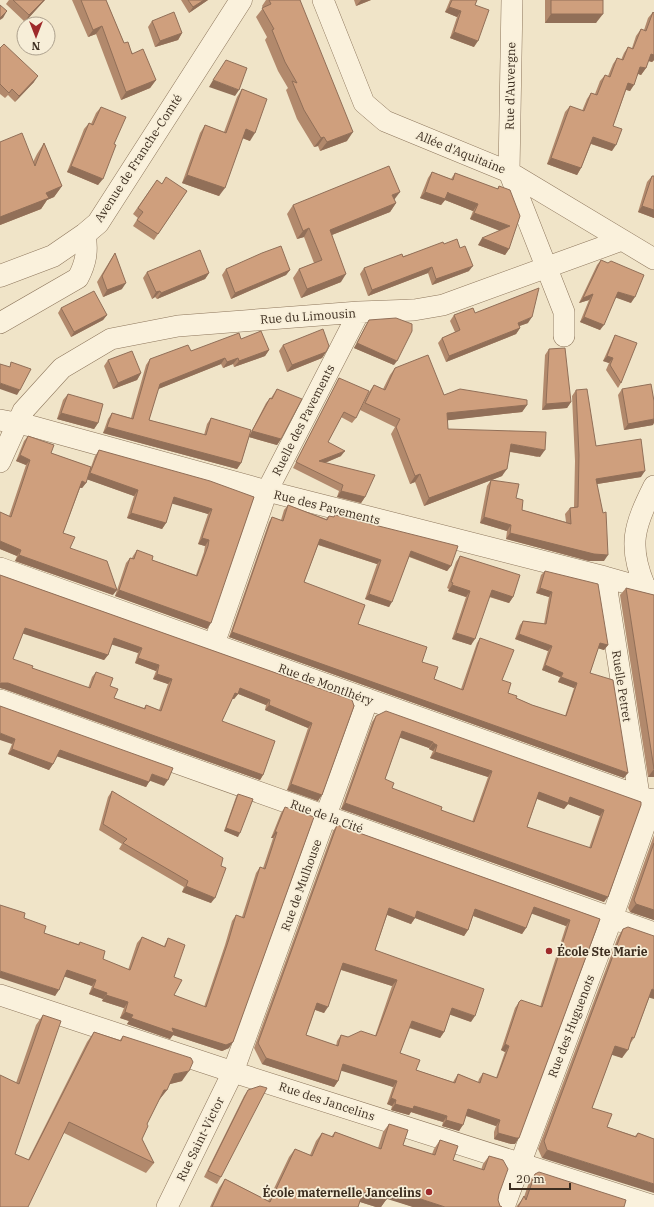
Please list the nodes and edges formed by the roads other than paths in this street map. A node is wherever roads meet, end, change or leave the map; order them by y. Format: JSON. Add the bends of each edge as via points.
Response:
{"nodes":[{"id":1,"x":241,"y":0,"type":"edge"},
{"id":2,"x":323,"y":0,"type":"edge"},
{"id":3,"x":512,"y":0,"type":"edge"},
{"id":4,"x":509,"y":172,"type":"junction"},
{"id":5,"x":85,"y":234,"type":"junction"},
{"id":6,"x":622,"y":240,"type":"junction"},
{"id":7,"x":654,"y":259,"type":"edge"},
{"id":8,"x":547,"y":267,"type":"junction"},
{"id":9,"x":0,"y":276,"type":"edge"},
{"id":10,"x":360,"y":312,"type":"junction"},
{"id":11,"x":0,"y":323,"type":"edge"},
{"id":12,"x":564,"y":336,"type":"dead end"},
{"id":13,"x":9,"y":421,"type":"edge"},
{"id":14,"x":0,"y":462,"type":"edge"},
{"id":15,"x":654,"y":486,"type":"edge"},
{"id":16,"x":266,"y":491,"type":"junction"},
{"id":17,"x":0,"y":568,"type":"edge"},
{"id":18,"x":605,"y":577,"type":"junction"},
{"id":19,"x":650,"y":590,"type":"edge"},
{"id":20,"x":214,"y":644,"type":"junction"},
{"id":21,"x":368,"y":699,"type":"junction"},
{"id":22,"x":0,"y":700,"type":"edge"},
{"id":23,"x":648,"y":798,"type":"edge"},
{"id":24,"x":326,"y":816,"type":"junction"},
{"id":25,"x":612,"y":918,"type":"junction"},
{"id":26,"x":654,"y":932,"type":"edge"},
{"id":27,"x":0,"y":995,"type":"edge"},
{"id":28,"x":233,"y":1072,"type":"junction"},
{"id":29,"x":520,"y":1163,"type":"junction"},
{"id":30,"x":654,"y":1206,"type":"edge"},
{"id":31,"x":167,"y":1207,"type":"edge"},
{"id":32,"x":504,"y":1207,"type":"edge"}],
"edges":[{"from":1,"to":5,"type":"street","name":"Avenue de Franche-Comté","via":[[98,223]]},
{"from":2,"to":4,"type":"street","name":"Allée d'Aquitaine","via":[[364,103],[385,121]]},
{"from":3,"to":4,"type":"street","name":"Rue d'Auvergne"},
{"from":4,"to":6,"type":"street","name":"Allée d'Aquitaine"},
{"from":4,"to":8,"type":"street"},
{"from":5,"to":9,"type":"street","name":"Avenue de Franche-Comté","via":[[53,256]]},
{"from":5,"to":11,"type":"street","via":[[85,265],[78,278]]},
{"from":6,"to":7,"type":"street","name":"Allée d'Aquitaine"},
{"from":6,"to":8,"type":"street","name":"Rue du Limousin"},
{"from":8,"to":10,"type":"street","name":"Rue du Limousin","via":[[443,305],[414,310]]},
{"from":8,"to":12,"type":"street","via":[[564,312]]},
{"from":10,"to":13,"type":"street","name":"Rue du Limousin","via":[[178,326],[111,339],[62,368],[23,412]]},
{"from":10,"to":16,"type":"street","name":"Ruelle des Pavements"},
{"from":13,"to":14,"type":"street","name":"Rue du Limousin"},
{"from":13,"to":16,"type":"street","name":"Rue des Pavements"},
{"from":15,"to":19,"type":"street","via":[[643,508],[634,547],[638,571]]},
{"from":16,"to":18,"type":"street","name":"Rue des Pavements"},
{"from":16,"to":20,"type":"street","name":"Ruelle des Pavements"},
{"from":17,"to":20,"type":"street","name":"Rue de Montlhéry"},
{"from":18,"to":19,"type":"street","name":"Rue des Pavements"},
{"from":18,"to":23,"type":"street","name":"Ruelle Petret"},
{"from":20,"to":21,"type":"street","name":"Rue de Montlhéry"},
{"from":21,"to":23,"type":"street","name":"Rue de Montlhéry"},
{"from":21,"to":24,"type":"street","name":"Rue de Mulhouse"},
{"from":22,"to":24,"type":"street","name":"Rue de la Cité"},
{"from":23,"to":25,"type":"street","name":"Rue des Huguenots"},
{"from":24,"to":25,"type":"street","name":"Rue de la Cité"},
{"from":24,"to":28,"type":"street","name":"Rue de Mulhouse"},
{"from":25,"to":26,"type":"street","name":"Rue de la Cité"},
{"from":25,"to":29,"type":"street","name":"Rue des Huguenots"},
{"from":27,"to":28,"type":"street","name":"Rue des Jancelins"},
{"from":28,"to":29,"type":"street","name":"Rue des Jancelins"},
{"from":28,"to":31,"type":"street","name":"Rue Saint-Victor"},
{"from":29,"to":30,"type":"street","name":"Rue des Jancelins"},
{"from":29,"to":32,"type":"street","name":"Rue des Huguenots"}]}
